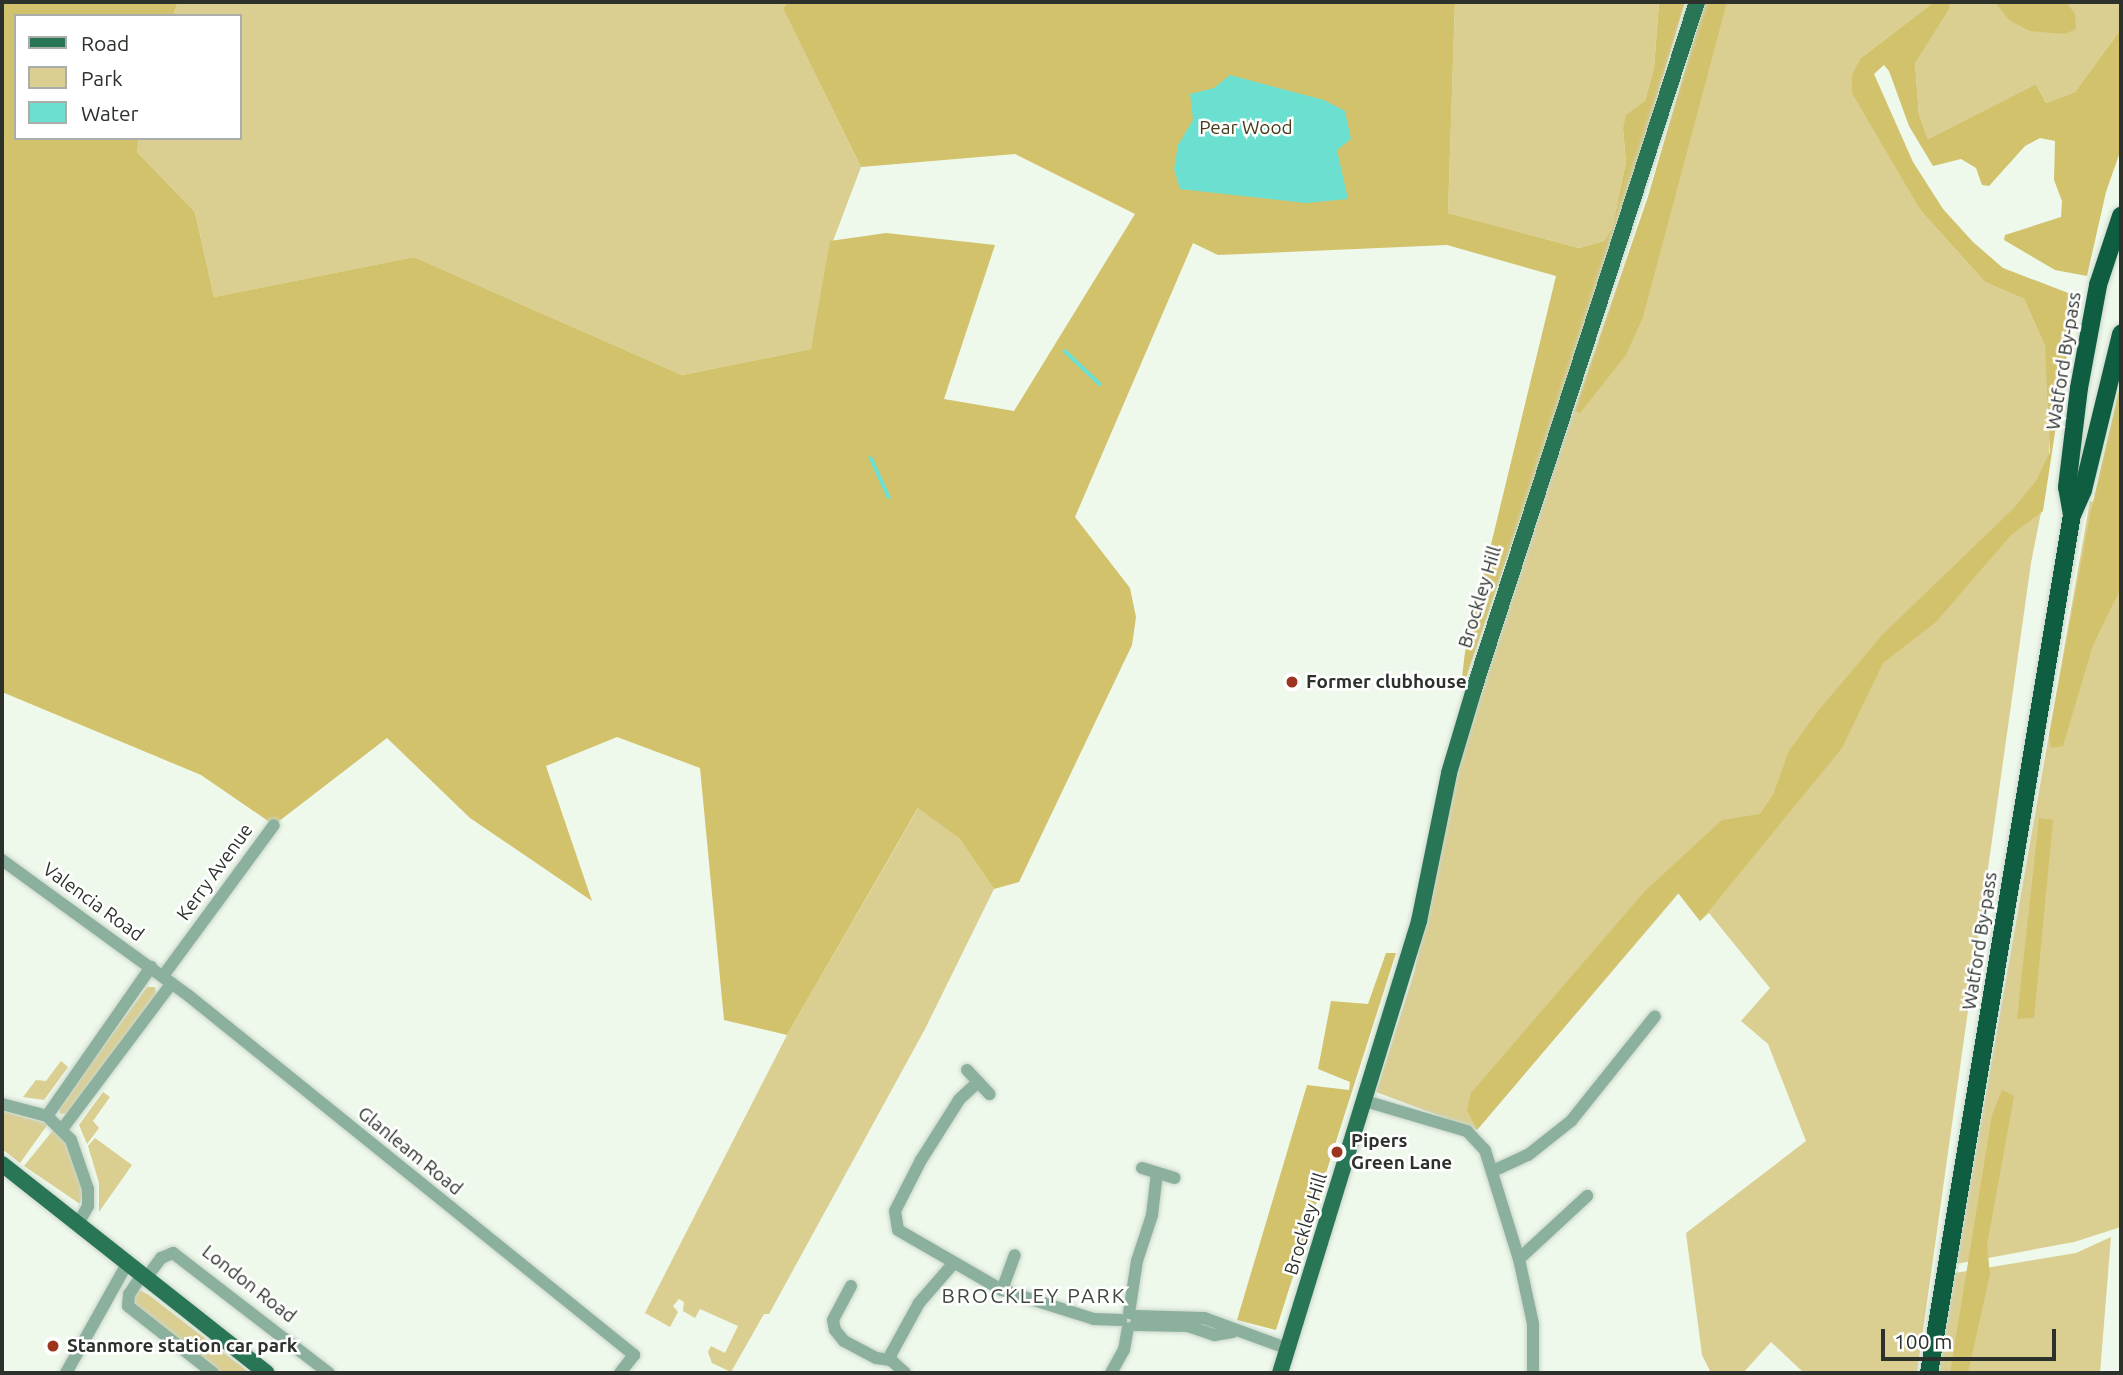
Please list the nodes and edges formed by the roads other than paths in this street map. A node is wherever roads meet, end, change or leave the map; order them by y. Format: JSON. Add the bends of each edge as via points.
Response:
{"nodes":[{"id":1,"x":1697,"y":2,"type":"edge"},
{"id":2,"x":2121,"y":216,"type":"edge"},
{"id":3,"x":2121,"y":334,"type":"edge"},
{"id":4,"x":2072,"y":515,"type":"junction"},
{"id":5,"x":274,"y":825,"type":"dead end"},
{"id":6,"x":2,"y":860,"type":"edge"},
{"id":7,"x":151,"y":967,"type":"junction"},
{"id":8,"x":167,"y":979,"type":"junction"},
{"id":9,"x":1655,"y":1016,"type":"dead end"},
{"id":10,"x":967,"y":1070,"type":"dead end"},
{"id":11,"x":978,"y":1082,"type":"junction"},
{"id":12,"x":989,"y":1094,"type":"dead end"},
{"id":13,"x":1365,"y":1101,"type":"junction"},
{"id":14,"x":2,"y":1104,"type":"edge"},
{"id":15,"x":47,"y":1116,"type":"junction"},
{"id":16,"x":63,"y":1128,"type":"junction"},
{"id":17,"x":2,"y":1164,"type":"edge"},
{"id":18,"x":1142,"y":1168,"type":"dead end"},
{"id":19,"x":1493,"y":1171,"type":"junction"},
{"id":20,"x":1157,"y":1173,"type":"junction"},
{"id":21,"x":1175,"y":1178,"type":"dead end"},
{"id":22,"x":1587,"y":1196,"type":"dead end"},
{"id":23,"x":78,"y":1224,"type":"junction"},
{"id":24,"x":1016,"y":1255,"type":"dead end"},
{"id":25,"x":1519,"y":1259,"type":"junction"},
{"id":26,"x":127,"y":1264,"type":"junction"},
{"id":27,"x":952,"y":1265,"type":"junction"},
{"id":28,"x":144,"y":1277,"type":"junction"},
{"id":29,"x":851,"y":1286,"type":"dead end"},
{"id":30,"x":1002,"y":1290,"type":"junction"},
{"id":31,"x":1129,"y":1321,"type":"junction"},
{"id":32,"x":1289,"y":1349,"type":"junction"},
{"id":33,"x":891,"y":1360,"type":"junction"},
{"id":34,"x":66,"y":1373,"type":"edge"},
{"id":35,"x":213,"y":1373,"type":"edge"},
{"id":36,"x":267,"y":1373,"type":"edge"},
{"id":37,"x":329,"y":1373,"type":"edge"},
{"id":38,"x":620,"y":1373,"type":"edge"},
{"id":39,"x":905,"y":1373,"type":"edge"},
{"id":40,"x":1111,"y":1373,"type":"edge"},
{"id":41,"x":1280,"y":1373,"type":"edge"},
{"id":42,"x":1533,"y":1373,"type":"edge"},
{"id":43,"x":1929,"y":1373,"type":"edge"}],
"edges":[{"from":1,"to":13,"type":"main road","name":"Brockley Hill","via":[[1474,689],[1449,774],[1419,921]]},
{"from":2,"to":4,"type":"highway","name":"Watford By-pass","via":[[2098,285],[2079,388],[2067,487]]},
{"from":3,"to":4,"type":"highway","name":"Watford By-pass","via":[[2083,490]]},
{"from":4,"to":43,"type":"highway","name":"Watford By-pass"},
{"from":5,"to":8,"type":"street","name":"Kerry Avenue"},
{"from":6,"to":7,"type":"street","name":"Valencia Road"},
{"from":7,"to":8,"type":"street","name":"Valencia Road"},
{"from":7,"to":15,"type":"street"},
{"from":8,"to":16,"type":"street","name":"Kerry Avenue"},
{"from":8,"to":38,"type":"street","name":"Glanleam Road","via":[[634,1355]]},
{"from":9,"to":19,"type":"street","via":[[1571,1121],[1528,1155]]},
{"from":10,"to":11,"type":"street"},
{"from":11,"to":12,"type":"street"},
{"from":11,"to":27,"type":"street","via":[[959,1100],[921,1160],[894,1218],[902,1235]]},
{"from":13,"to":19,"type":"street","via":[[1467,1131],[1485,1150]]},
{"from":13,"to":32,"type":"main road","name":"Brockley Hill"},
{"from":14,"to":15,"type":"street"},
{"from":15,"to":16,"type":"street"},
{"from":16,"to":23,"type":"street","via":[[87,1176],[88,1206]]},
{"from":17,"to":23,"type":"main road"},
{"from":18,"to":20,"type":"street"},
{"from":19,"to":25,"type":"street"},
{"from":20,"to":21,"type":"street"},
{"from":20,"to":31,"type":"street"},
{"from":22,"to":25,"type":"street"},
{"from":23,"to":26,"type":"main road"},
{"from":24,"to":30,"type":"street"},
{"from":25,"to":42,"type":"street","via":[[1533,1324]]},
{"from":26,"to":28,"type":"main road"},
{"from":26,"to":34,"type":"street"},
{"from":27,"to":30,"type":"street"},
{"from":27,"to":33,"type":"street","via":[[919,1303]]},
{"from":28,"to":35,"type":"street","name":"London Road","via":[[129,1294],[128,1306]]},
{"from":28,"to":36,"type":"main road"},
{"from":28,"to":37,"type":"street","name":"London Road","via":[[161,1258],[173,1253]]},
{"from":29,"to":33,"type":"street","via":[[833,1320],[837,1335],[876,1358]]},
{"from":30,"to":31,"type":"street","via":[[1094,1319]]},
{"from":31,"to":32,"type":"street","via":[[1194,1316]]},
{"from":31,"to":40,"type":"street","via":[[1125,1350]]},
{"from":32,"to":41,"type":"main road","name":"Brockley Hill"},
{"from":33,"to":39,"type":"street"}]}
